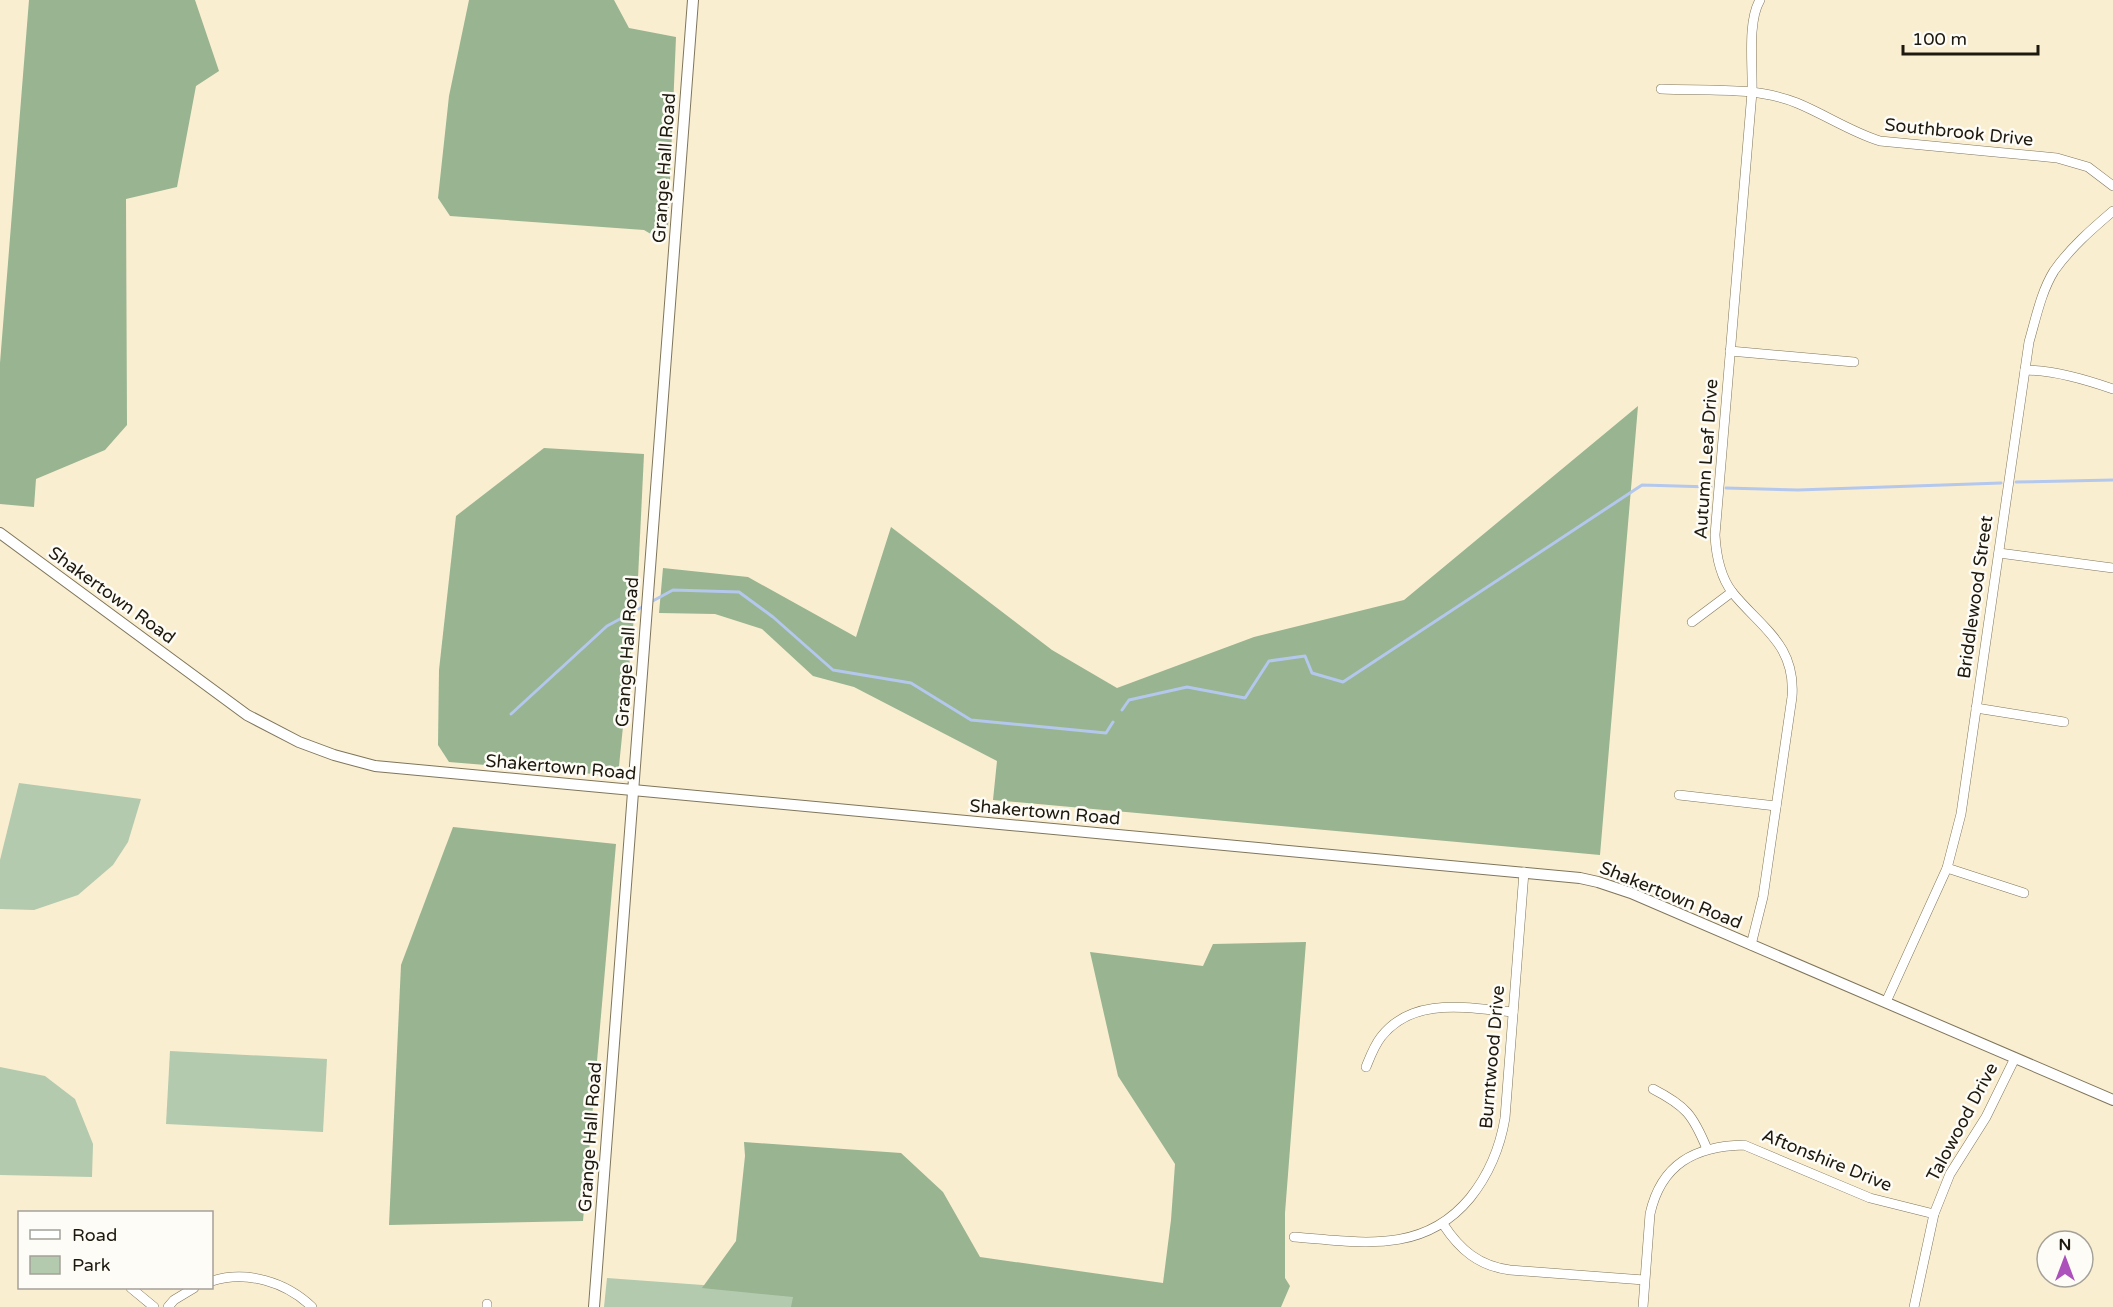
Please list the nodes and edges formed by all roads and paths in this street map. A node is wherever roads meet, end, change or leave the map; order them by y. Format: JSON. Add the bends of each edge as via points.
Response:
{"nodes":[{"id":1,"x":693,"y":0,"type":"edge"},
{"id":2,"x":1760,"y":0,"type":"edge"},
{"id":3,"x":1661,"y":89,"type":"dead end"},
{"id":4,"x":1752,"y":92,"type":"junction"},
{"id":5,"x":2113,"y":186,"type":"edge"},
{"id":6,"x":2113,"y":211,"type":"edge"},
{"id":7,"x":1730,"y":351,"type":"junction"},
{"id":8,"x":1854,"y":362,"type":"dead end"},
{"id":9,"x":2025,"y":370,"type":"junction"},
{"id":10,"x":2113,"y":389,"type":"edge"},
{"id":11,"x":0,"y":533,"type":"edge"},
{"id":12,"x":1999,"y":553,"type":"junction"},
{"id":13,"x":2113,"y":568,"type":"edge"},
{"id":14,"x":1732,"y":592,"type":"junction"},
{"id":15,"x":1692,"y":622,"type":"dead end"},
{"id":16,"x":1976,"y":708,"type":"junction"},
{"id":17,"x":2064,"y":722,"type":"dead end"},
{"id":18,"x":633,"y":790,"type":"junction"},
{"id":19,"x":1679,"y":795,"type":"dead end"},
{"id":20,"x":1776,"y":806,"type":"junction"},
{"id":21,"x":1947,"y":868,"type":"junction"},
{"id":22,"x":1524,"y":872,"type":"junction"},
{"id":23,"x":2025,"y":893,"type":"dead end"},
{"id":24,"x":1751,"y":945,"type":"junction"},
{"id":25,"x":1886,"y":1002,"type":"junction"},
{"id":26,"x":1513,"y":1012,"type":"junction"},
{"id":27,"x":2015,"y":1058,"type":"junction"},
{"id":28,"x":1366,"y":1067,"type":"dead end"},
{"id":29,"x":1653,"y":1089,"type":"dead end"},
{"id":30,"x":2113,"y":1100,"type":"edge"},
{"id":31,"x":1707,"y":1149,"type":"junction"},
{"id":32,"x":1934,"y":1214,"type":"junction"},
{"id":33,"x":1443,"y":1224,"type":"junction"},
{"id":34,"x":1294,"y":1237,"type":"dead end"},
{"id":35,"x":1644,"y":1280,"type":"junction"},
{"id":36,"x":213,"y":1281,"type":"edge"},
{"id":37,"x":133,"y":1289,"type":"edge"},
{"id":38,"x":191,"y":1289,"type":"edge"},
{"id":39,"x":154,"y":1307,"type":"edge"},
{"id":40,"x":168,"y":1307,"type":"edge"},
{"id":41,"x":312,"y":1307,"type":"edge"},
{"id":42,"x":594,"y":1307,"type":"edge"},
{"id":43,"x":1643,"y":1307,"type":"edge"},
{"id":44,"x":1914,"y":1307,"type":"edge"}],
"edges":[{"from":1,"to":18,"type":"street","name":"Grange Hall Road"},
{"from":2,"to":4,"type":"street","name":"Autumn Leaf Drive","via":[[1753,26]]},
{"from":3,"to":4,"type":"street","name":"Southbrook Drive"},
{"from":4,"to":5,"type":"street","name":"Southbrook Drive","via":[[1795,102],[1880,141],[2057,158],[2088,167]]},
{"from":4,"to":7,"type":"street","name":"Autumn Leaf Drive"},
{"from":6,"to":9,"type":"street","name":"Briddlewood Street","via":[[2054,272],[2037,313]]},
{"from":7,"to":8,"type":"street"},
{"from":7,"to":14,"type":"street","name":"Autumn Leaf Drive","via":[[1715,535],[1717,555]]},
{"from":9,"to":10,"type":"street","via":[[2082,378]]},
{"from":9,"to":12,"type":"street","name":"Briddlewood Street"},
{"from":11,"to":18,"type":"street","name":"Shakertown Road","via":[[247,715],[298,742],[375,766]]},
{"from":12,"to":13,"type":"street"},
{"from":12,"to":16,"type":"street","name":"Briddlewood Street"},
{"from":14,"to":15,"type":"street"},
{"from":14,"to":20,"type":"street","name":"Autumn Leaf Drive","via":[[1777,639],[1791,671],[1792,697]]},
{"from":16,"to":17,"type":"street"},
{"from":16,"to":21,"type":"street","name":"Briddlewood Street","via":[[1961,814]]},
{"from":18,"to":22,"type":"street","name":"Shakertown Road"},
{"from":18,"to":42,"type":"street","name":"Grange Hall Road"},
{"from":19,"to":20,"type":"street"},
{"from":20,"to":24,"type":"street","name":"Autumn Leaf Drive","via":[[1763,897]]},
{"from":21,"to":23,"type":"street"},
{"from":21,"to":25,"type":"street","name":"Briddlewood Street"},
{"from":22,"to":24,"type":"street","name":"Shakertown Road","via":[[1613,886]]},
{"from":22,"to":26,"type":"street","name":"Burntwood Drive"},
{"from":24,"to":25,"type":"street","name":"Shakertown Road"},
{"from":25,"to":27,"type":"street","name":"Shakertown Road"},
{"from":26,"to":28,"type":"street","via":[[1444,1006],[1416,1012],[1398,1021],[1381,1037]]},
{"from":26,"to":33,"type":"street","name":"Burntwood Drive","via":[[1505,1118],[1498,1150],[1479,1187]]},
{"from":27,"to":30,"type":"street","name":"Shakertown Road"},
{"from":27,"to":32,"type":"street","name":"Talowood Drive","via":[[1986,1117],[1950,1174]]},
{"from":29,"to":31,"type":"street","via":[[1688,1112]]},
{"from":31,"to":32,"type":"street","name":"Aftonshire Drive","via":[[1744,1145],[1870,1198]]},
{"from":31,"to":35,"type":"street","name":"Aftonshire Drive","via":[[1678,1164],[1657,1191],[1650,1214]]},
{"from":32,"to":44,"type":"street","name":"Talowood Drive"},
{"from":33,"to":34,"type":"street","via":[[1425,1233],[1386,1242]]},
{"from":33,"to":35,"type":"street","via":[[1465,1251],[1495,1267]]},
{"from":35,"to":43,"type":"street","name":"Aftonshire Drive"},
{"from":36,"to":41,"type":"street","via":[[233,1277],[265,1280],[294,1293]]},
{"from":37,"to":39,"type":"street"},
{"from":38,"to":40,"type":"street"}]}
